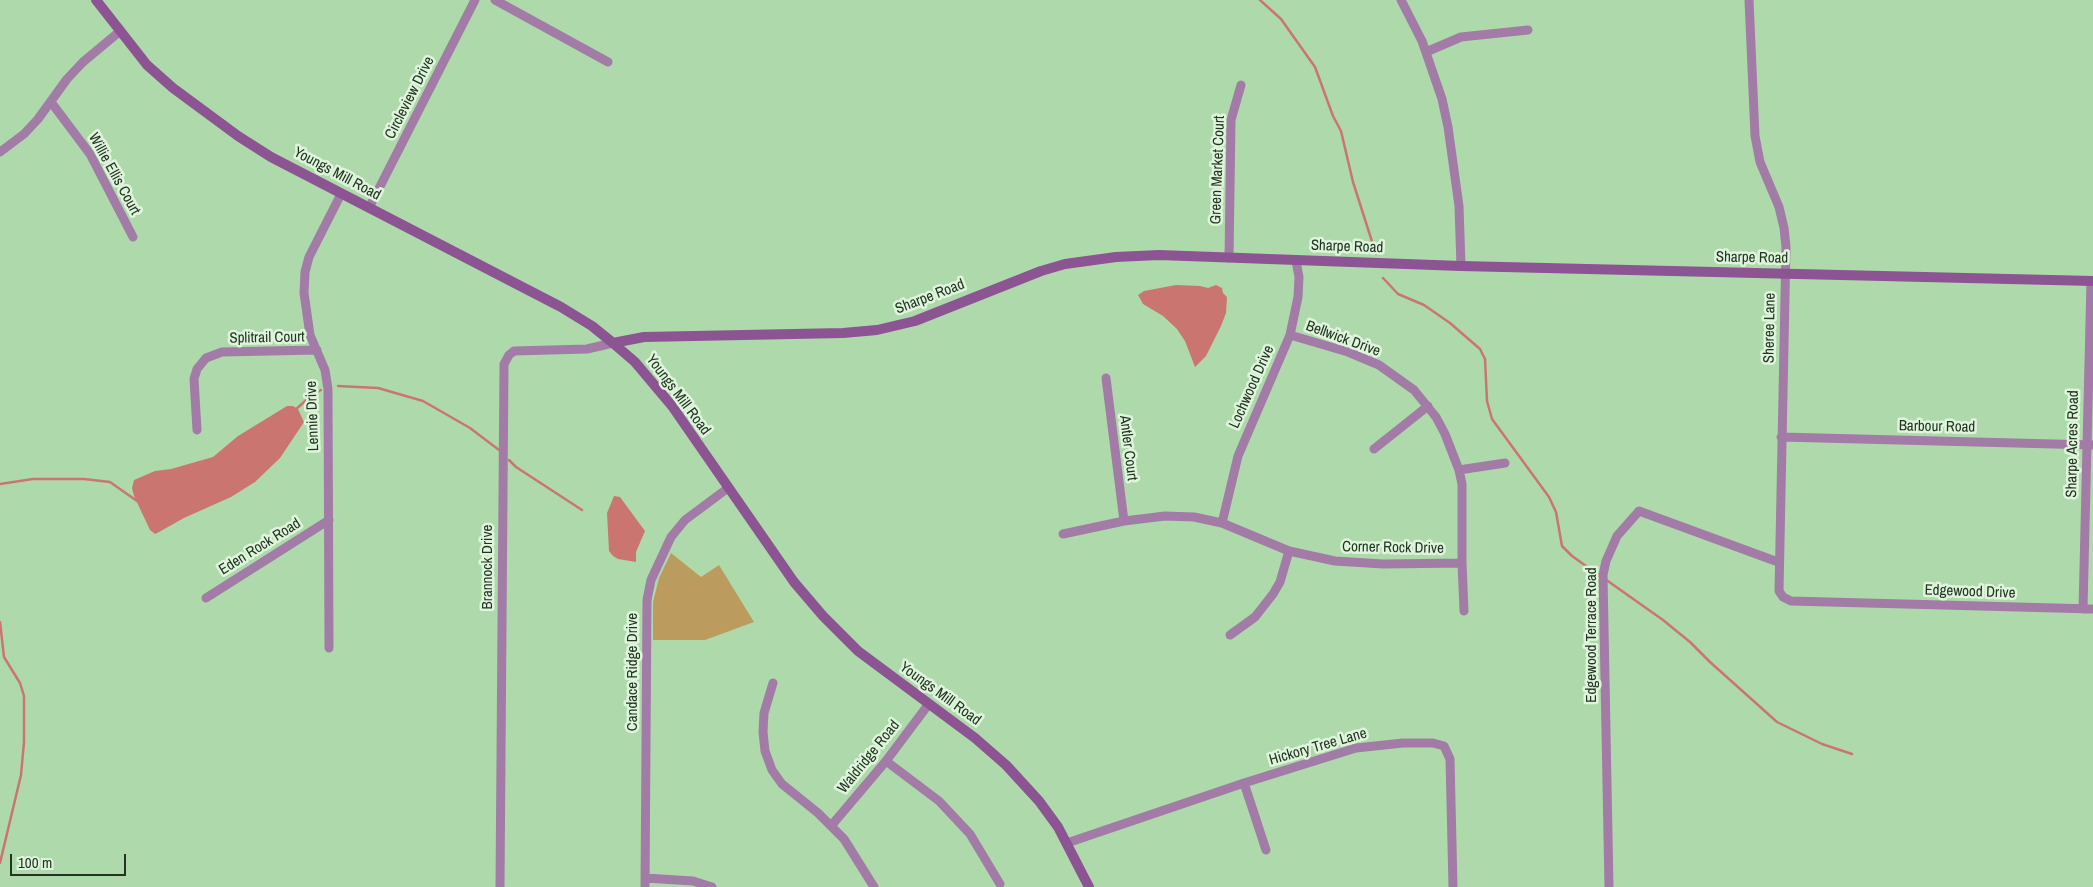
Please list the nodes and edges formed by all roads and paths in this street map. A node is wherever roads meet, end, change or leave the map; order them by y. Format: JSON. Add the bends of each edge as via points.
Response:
{"nodes":[{"id":1,"x":96,"y":0,"type":"edge"},
{"id":2,"x":475,"y":0,"type":"edge"},
{"id":3,"x":495,"y":0,"type":"edge"},
{"id":4,"x":1401,"y":0,"type":"edge"},
{"id":5,"x":1749,"y":0,"type":"edge"},
{"id":6,"x":1528,"y":30,"type":"dead end"},
{"id":7,"x":119,"y":32,"type":"junction"},
{"id":8,"x":1426,"y":52,"type":"junction"},
{"id":9,"x":608,"y":62,"type":"dead end"},
{"id":10,"x":1241,"y":85,"type":"dead end"},
{"id":11,"x":51,"y":102,"type":"junction"},
{"id":12,"x":0,"y":152,"type":"edge"},
{"id":13,"x":341,"y":194,"type":"junction"},
{"id":14,"x":369,"y":208,"type":"junction"},
{"id":15,"x":133,"y":237,"type":"dead end"},
{"id":16,"x":1229,"y":258,"type":"junction"},
{"id":17,"x":1296,"y":260,"type":"junction"},
{"id":18,"x":1461,"y":266,"type":"junction"},
{"id":19,"x":1785,"y":274,"type":"junction"},
{"id":20,"x":2092,"y":281,"type":"edge"},
{"id":21,"x":1290,"y":335,"type":"junction"},
{"id":22,"x":613,"y":343,"type":"junction"},
{"id":23,"x":317,"y":350,"type":"junction"},
{"id":24,"x":1106,"y":378,"type":"dead end"},
{"id":25,"x":1428,"y":406,"type":"junction"},
{"id":26,"x":198,"y":430,"type":"dead end"},
{"id":27,"x":1780,"y":437,"type":"junction"},
{"id":28,"x":2090,"y":445,"type":"edge"},
{"id":29,"x":1374,"y":449,"type":"dead end"},
{"id":30,"x":1505,"y":463,"type":"dead end"},
{"id":31,"x":1459,"y":470,"type":"junction"},
{"id":32,"x":728,"y":488,"type":"junction"},
{"id":33,"x":329,"y":520,"type":"junction"},
{"id":34,"x":1124,"y":522,"type":"junction"},
{"id":35,"x":1222,"y":523,"type":"junction"},
{"id":36,"x":1063,"y":534,"type":"dead end"},
{"id":37,"x":1289,"y":551,"type":"junction"},
{"id":38,"x":1778,"y":562,"type":"junction"},
{"id":39,"x":1462,"y":563,"type":"junction"},
{"id":40,"x":206,"y":598,"type":"dead end"},
{"id":41,"x":1846,"y":602,"type":"joint"},
{"id":42,"x":2083,"y":609,"type":"junction"},
{"id":43,"x":2093,"y":609,"type":"edge"},
{"id":44,"x":1464,"y":611,"type":"dead end"},
{"id":45,"x":1230,"y":635,"type":"dead end"},
{"id":46,"x":329,"y":648,"type":"dead end"},
{"id":47,"x":774,"y":682,"type":"dead end"},
{"id":48,"x":928,"y":705,"type":"junction"},
{"id":49,"x":886,"y":761,"type":"junction"},
{"id":50,"x":1244,"y":783,"type":"junction"},
{"id":51,"x":830,"y":826,"type":"junction"},
{"id":52,"x":1067,"y":843,"type":"junction"},
{"id":53,"x":1266,"y":850,"type":"dead end"},
{"id":54,"x":645,"y":882,"type":"edge"},
{"id":55,"x":1000,"y":884,"type":"dead end"},
{"id":56,"x":500,"y":887,"type":"edge"},
{"id":57,"x":712,"y":887,"type":"edge"},
{"id":58,"x":874,"y":887,"type":"edge"},
{"id":59,"x":1089,"y":887,"type":"edge"},
{"id":60,"x":1453,"y":887,"type":"edge"},
{"id":61,"x":1609,"y":887,"type":"edge"}],
"edges":[{"from":1,"to":7,"type":"street","name":"Youngs Mill Road"},
{"from":2,"to":14,"type":"street","name":"Circleview Drive"},
{"from":3,"to":9,"type":"street"},
{"from":4,"to":8,"type":"street"},
{"from":5,"to":19,"type":"street","name":"Sheree Lane","via":[[1755,136],[1760,162],[1784,228]]},
{"from":6,"to":8,"type":"street","via":[[1461,37]]},
{"from":7,"to":11,"type":"street","via":[[83,62]]},
{"from":7,"to":13,"type":"street","name":"Youngs Mill Road","via":[[147,65],[207,114],[271,157]]},
{"from":8,"to":18,"type":"street","via":[[1442,99],[1453,153],[1460,206]]},
{"from":10,"to":16,"type":"street","name":"Green Market Court","via":[[1231,120]]},
{"from":11,"to":12,"type":"street","via":[[24,134]]},
{"from":11,"to":15,"type":"street","name":"Willie Ellis Court","via":[[90,154]]},
{"from":13,"to":14,"type":"street","name":"Youngs Mill Road"},
{"from":13,"to":23,"type":"street","name":"Lennie Drive","via":[[309,256],[306,272],[307,322]]},
{"from":14,"to":22,"type":"street","name":"Youngs Mill Road","via":[[561,307]]},
{"from":16,"to":17,"type":"street","name":"Sharpe Road"},
{"from":16,"to":22,"type":"street","name":"Sharpe Road","via":[[1116,257],[1065,264],[1008,282],[915,321],[878,330],[644,337]]},
{"from":17,"to":18,"type":"street","name":"Sharpe Road"},
{"from":17,"to":21,"type":"street","name":"Lochwood Drive","via":[[1298,297]]},
{"from":18,"to":19,"type":"street","name":"Sharpe Road"},
{"from":19,"to":20,"type":"street","name":"Sharpe Road"},
{"from":19,"to":27,"type":"street","name":"Sheree Lane"},
{"from":20,"to":28,"type":"street","name":"Sharpe Acres Road"},
{"from":21,"to":25,"type":"street","name":"Bellwick Drive","via":[[1379,365],[1414,390]]},
{"from":21,"to":35,"type":"street","name":"Lochwood Drive","via":[[1238,456]]},
{"from":22,"to":32,"type":"street","name":"Youngs Mill Road","via":[[635,362],[672,406]]},
{"from":22,"to":56,"type":"street","name":"Brannock Drive","via":[[587,349],[514,351],[504,364]]},
{"from":23,"to":26,"type":"street","name":"Splitrail Court","via":[[222,352],[206,358],[194,379]]},
{"from":23,"to":33,"type":"street","name":"Lennie Drive","via":[[328,389]]},
{"from":24,"to":34,"type":"street","name":"Antler Court"},
{"from":25,"to":29,"type":"street"},
{"from":25,"to":31,"type":"street","name":"Bellwick Drive","via":[[1445,434]]},
{"from":27,"to":28,"type":"street","name":"Barbour Road"},
{"from":27,"to":38,"type":"street","name":"Sheree Lane"},
{"from":28,"to":42,"type":"street","name":"Sharpe Acres Road"},
{"from":30,"to":31,"type":"street"},
{"from":31,"to":39,"type":"street","name":"Bellwick Drive","via":[[1463,503]]},
{"from":32,"to":48,"type":"street","name":"Youngs Mill Road","via":[[822,616],[858,651]]},
{"from":32,"to":54,"type":"street","name":"Candace Ridge Drive","via":[[684,520],[670,538],[651,580],[647,600]]},
{"from":33,"to":40,"type":"street","name":"Eden Rock Road"},
{"from":33,"to":46,"type":"street","name":"Lennie Drive"},
{"from":34,"to":35,"type":"street","name":"Corner Rock Drive","via":[[1165,516],[1194,517]]},
{"from":34,"to":36,"type":"street","name":"Corner Rock Drive"},
{"from":35,"to":37,"type":"street","name":"Corner Rock Drive"},
{"from":37,"to":39,"type":"street","name":"Corner Rock Drive","via":[[1355,562]]},
{"from":37,"to":45,"type":"street","via":[[1273,594],[1255,617]]},
{"from":38,"to":41,"type":"street","name":"Sheree Lane","via":[[1778,587],[1783,597],[1791,601]]},
{"from":38,"to":61,"type":"street","name":"Edgewood Terrace Road","via":[[1640,511],[1617,536],[1609,551],[1603,575]]},
{"from":39,"to":44,"type":"street","name":"Bellwick Drive"},
{"from":41,"to":42,"type":"street","name":"Edgewood Drive"},
{"from":42,"to":43,"type":"street","name":"Edgewood Drive"},
{"from":47,"to":51,"type":"street","via":[[764,713],[763,732],[772,770],[782,784]]},
{"from":48,"to":49,"type":"street","name":"Waldridge Road"},
{"from":48,"to":52,"type":"street","name":"Youngs Mill Road","via":[[1006,765],[1039,801]]},
{"from":49,"to":51,"type":"street","name":"Waldridge Road"},
{"from":49,"to":55,"type":"street","via":[[939,801],[970,834]]},
{"from":50,"to":52,"type":"street","name":"Hickory Tree Lane"},
{"from":50,"to":53,"type":"street"},
{"from":50,"to":60,"type":"street","name":"Hickory Tree Lane","via":[[1368,746],[1426,743],[1444,746],[1452,772]]},
{"from":51,"to":58,"type":"street","via":[[844,839]]},
{"from":52,"to":59,"type":"street","name":"Youngs Mill Road"},
{"from":54,"to":57,"type":"street","via":[[693,881]]}]}
